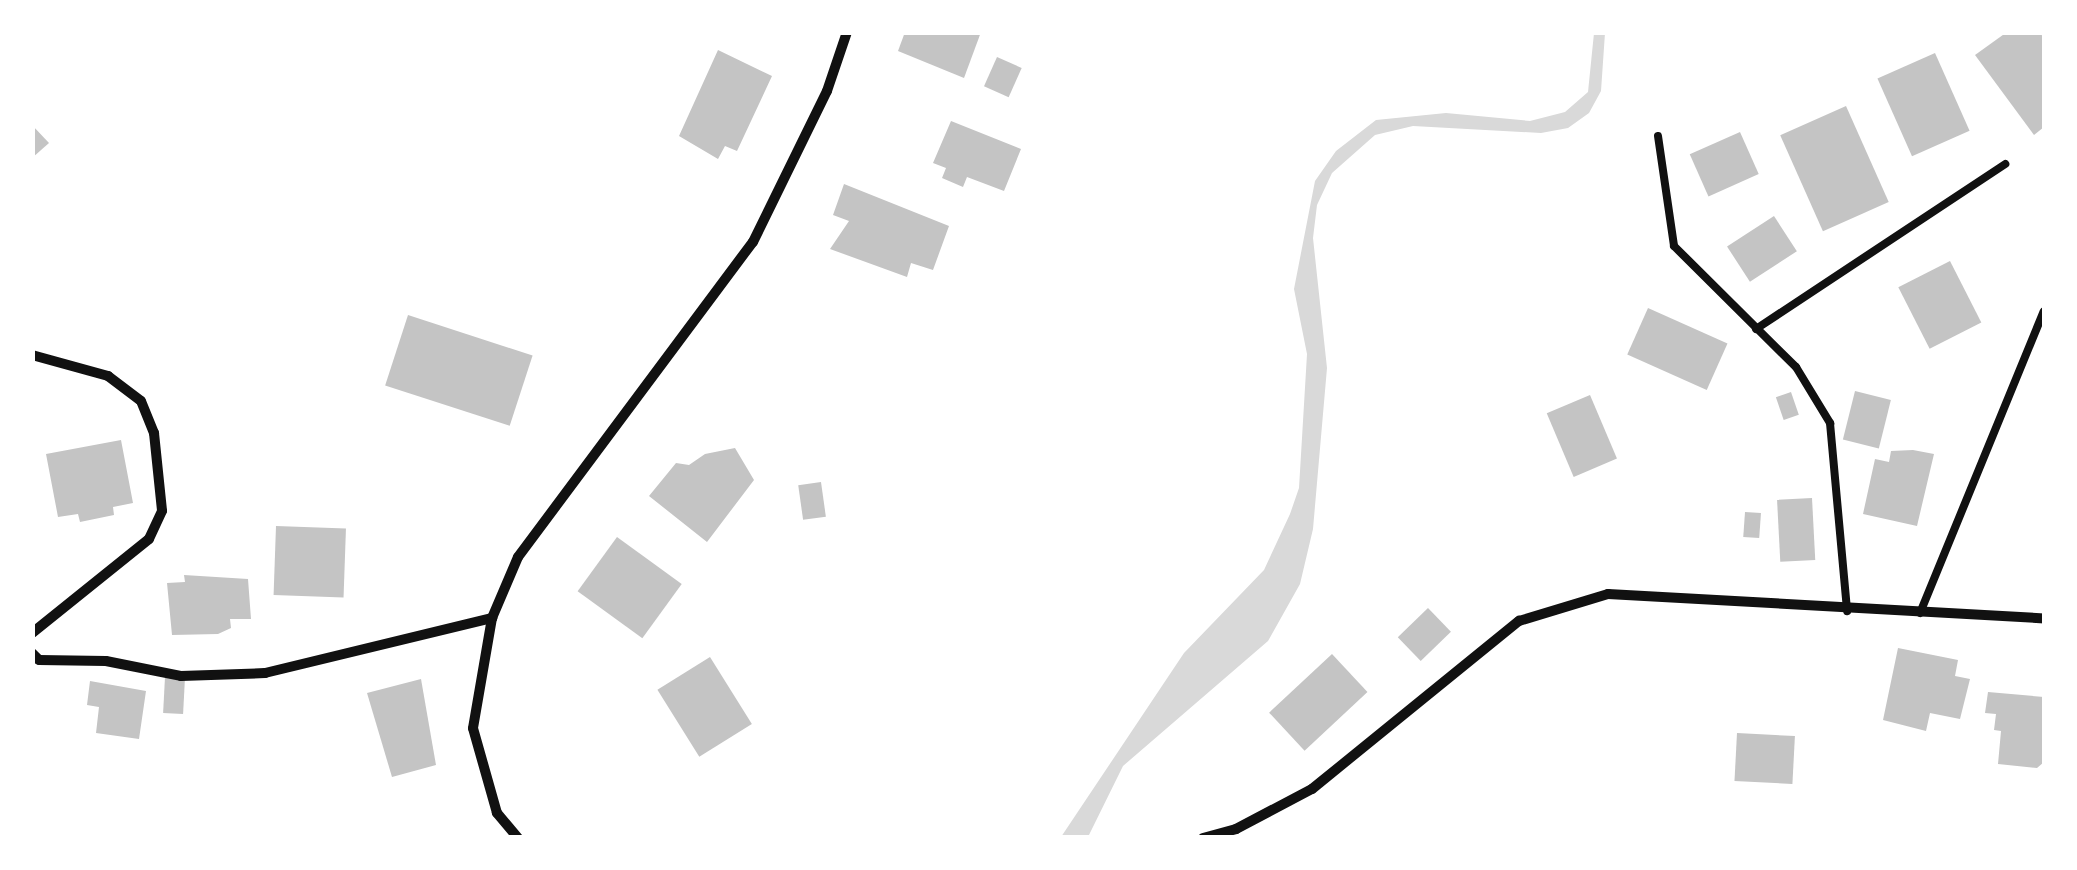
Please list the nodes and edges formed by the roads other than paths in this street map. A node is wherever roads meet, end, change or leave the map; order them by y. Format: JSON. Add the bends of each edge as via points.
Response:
{"nodes":[{"id":1,"x":847,"y":32,"type":"edge"},
{"id":2,"x":1658,"y":136,"type":"dead end"},
{"id":3,"x":2005,"y":164,"type":"dead end"},
{"id":4,"x":2044,"y":311,"type":"edge"},
{"id":5,"x":1756,"y":328,"type":"junction"},
{"id":6,"x":32,"y":354,"type":"edge"},
{"id":7,"x":1846,"y":610,"type":"junction"},
{"id":8,"x":1920,"y":613,"type":"junction"},
{"id":9,"x":492,"y":618,"type":"junction"},
{"id":10,"x":2044,"y":618,"type":"edge"},
{"id":11,"x":32,"y":634,"type":"edge"},
{"id":12,"x":32,"y":653,"type":"edge"},
{"id":13,"x":518,"y":838,"type":"edge"},
{"id":14,"x":1203,"y":838,"type":"edge"}],
"edges":[{"from":1,"to":9,"type":"street","via":[[827,90],[753,242],[518,557]]},
{"from":2,"to":5,"type":"lane","via":[[1674,246]]},
{"from":3,"to":5,"type":"lane"},
{"from":4,"to":8,"type":"lane"},
{"from":5,"to":7,"type":"lane","via":[[1796,368],[1830,423]]},
{"from":6,"to":11,"type":"street","via":[[108,376],[140,401],[154,432],[162,511],[149,539]]},
{"from":7,"to":8,"type":"street"},
{"from":7,"to":14,"type":"street","via":[[1608,594],[1519,621],[1312,788],[1236,829]]},
{"from":8,"to":10,"type":"street"},
{"from":9,"to":12,"type":"street","via":[[265,673],[181,676],[106,661],[39,660]]},
{"from":9,"to":13,"type":"street","via":[[473,728],[497,813]]}]}
